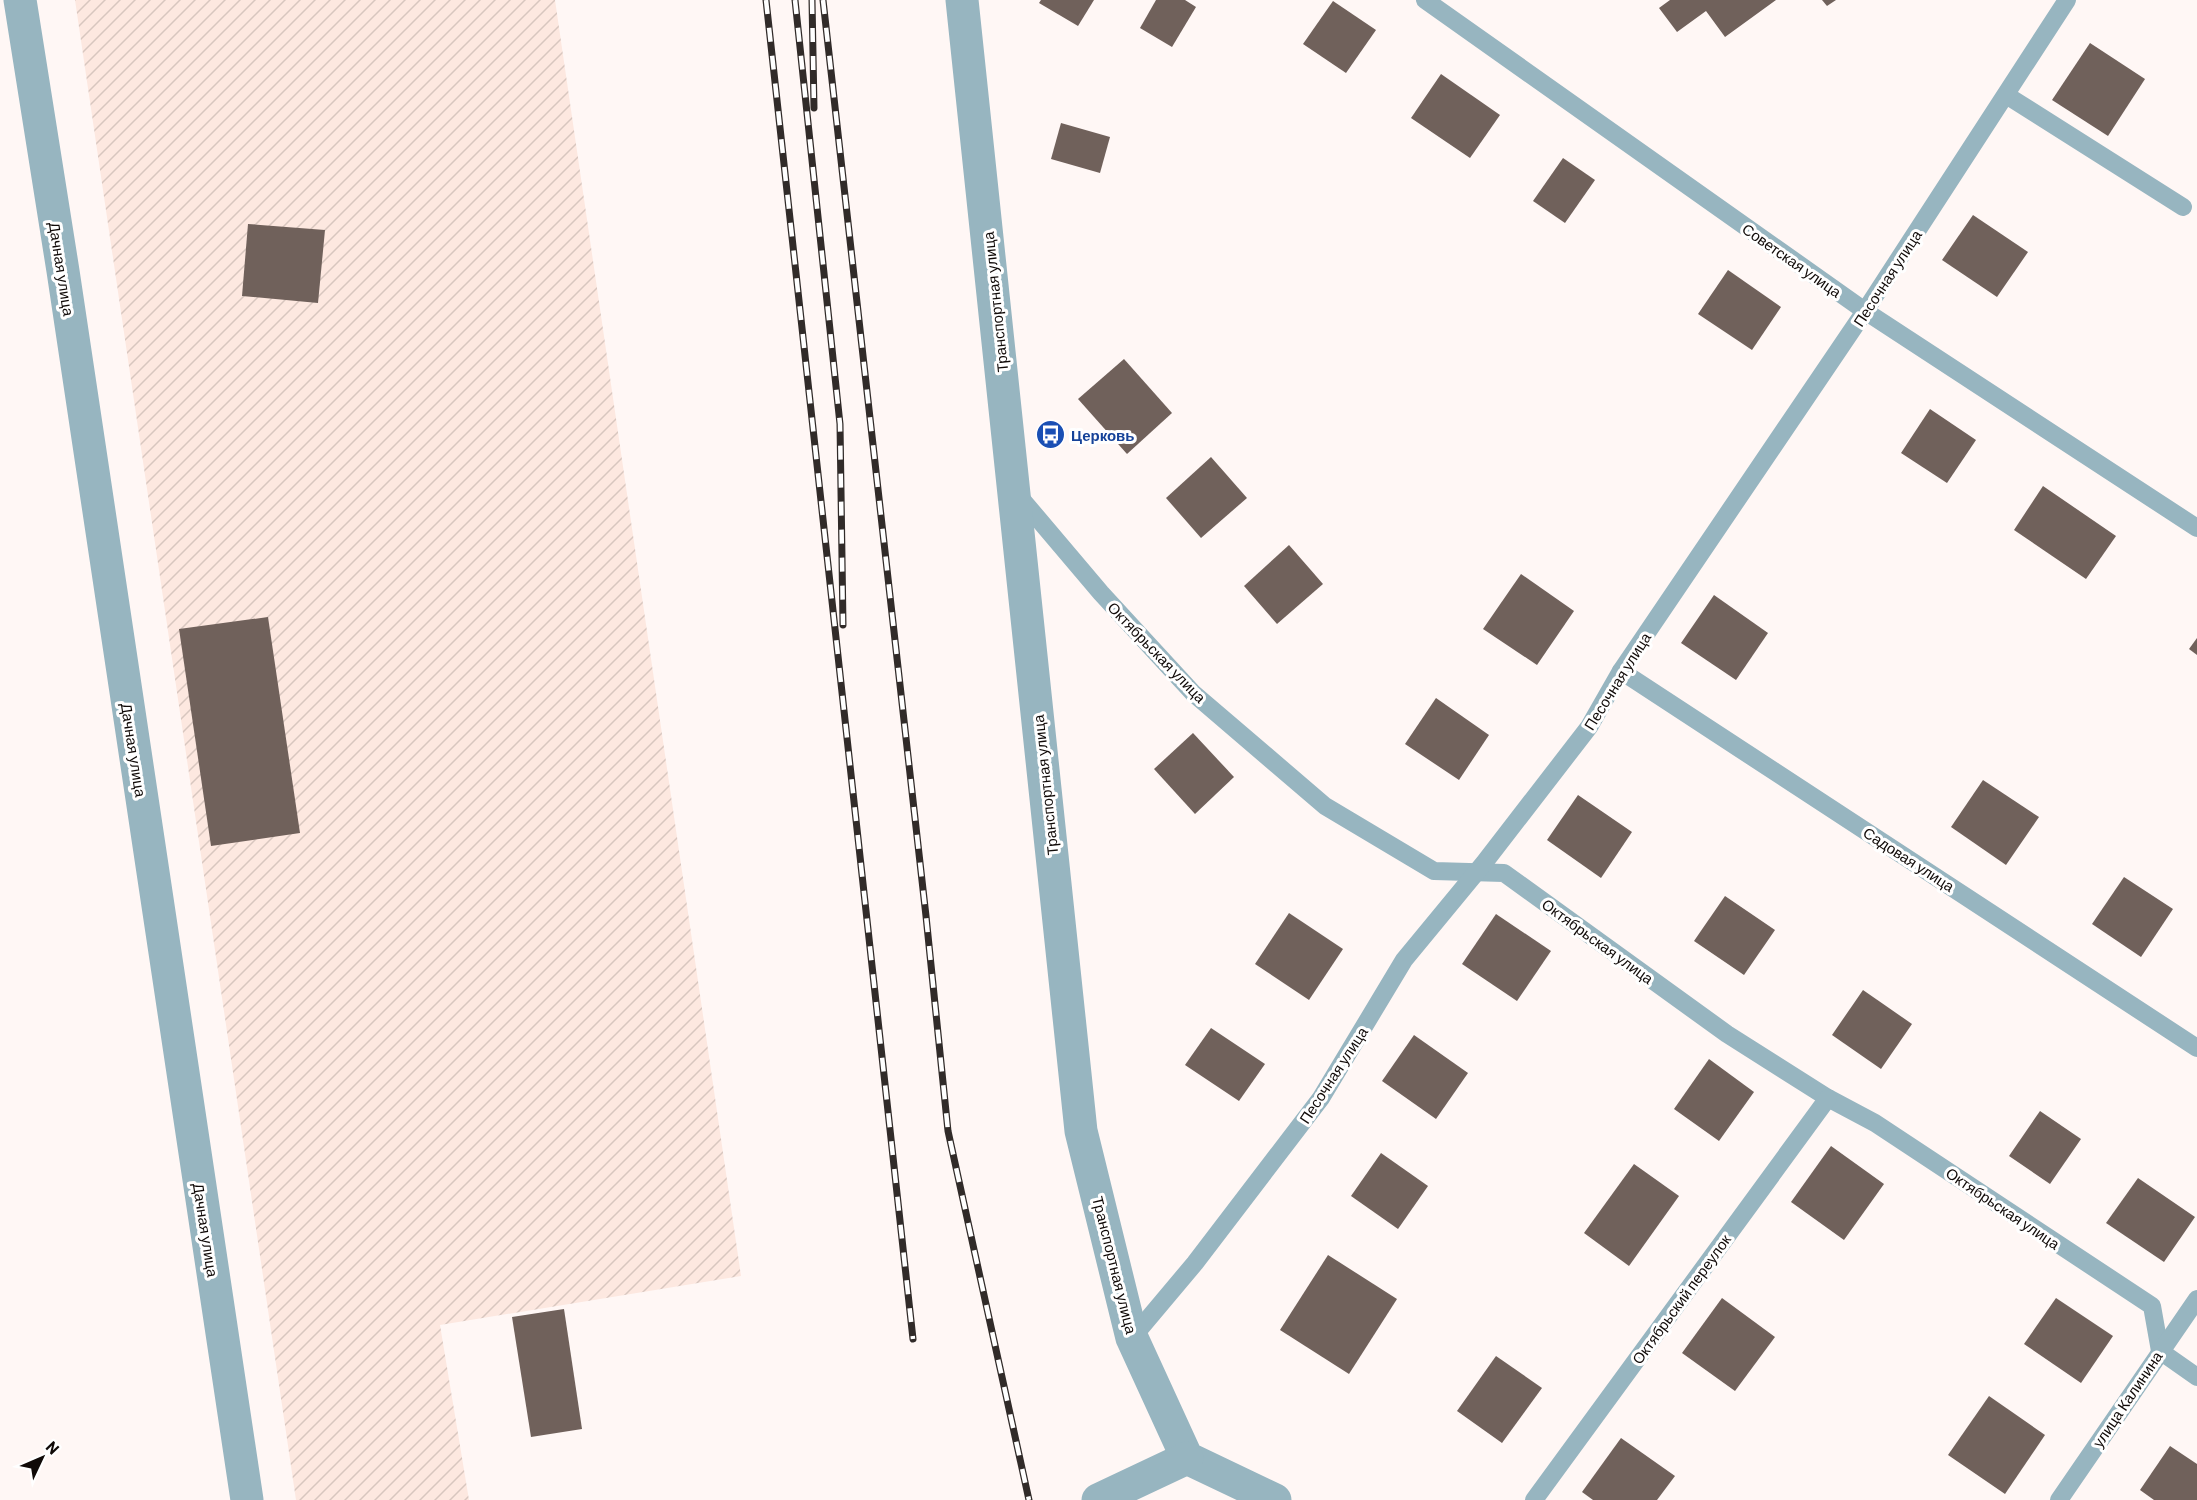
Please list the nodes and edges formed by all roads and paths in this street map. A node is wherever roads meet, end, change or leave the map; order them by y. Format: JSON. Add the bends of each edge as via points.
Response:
{"nodes":[{"id":1,"x":20,"y":0,"type":"edge"},
{"id":2,"x":962,"y":0,"type":"edge"},
{"id":3,"x":1425,"y":0,"type":"edge"},
{"id":4,"x":2067,"y":0,"type":"edge"},
{"id":5,"x":2006,"y":95,"type":"junction"},
{"id":6,"x":2183,"y":207,"type":"dead end"},
{"id":7,"x":1865,"y":311,"type":"junction"},
{"id":8,"x":1015,"y":491,"type":"junction"},
{"id":9,"x":2197,"y":528,"type":"edge"},
{"id":10,"x":1621,"y":671,"type":"junction"},
{"id":11,"x":1476,"y":872,"type":"junction"},
{"id":12,"x":2197,"y":1048,"type":"edge"},
{"id":13,"x":1828,"y":1098,"type":"junction"},
{"id":14,"x":2197,"y":1299,"type":"edge"},
{"id":15,"x":1132,"y":1338,"type":"junction"},
{"id":16,"x":2160,"y":1351,"type":"junction"},
{"id":17,"x":2197,"y":1377,"type":"edge"},
{"id":18,"x":1187,"y":1458,"type":"junction"},
{"id":19,"x":246,"y":1500,"type":"edge"},
{"id":20,"x":1098,"y":1500,"type":"edge"},
{"id":21,"x":1275,"y":1500,"type":"edge"},
{"id":22,"x":1534,"y":1500,"type":"edge"},
{"id":23,"x":2059,"y":1500,"type":"edge"}],
"edges":[{"from":1,"to":19,"type":"street","name":"Дачная улица"},
{"from":2,"to":8,"type":"street","name":"Транспортная улица"},
{"from":3,"to":7,"type":"lane","name":"Советская улица"},
{"from":4,"to":5,"type":"lane","name":"Песочная улица"},
{"from":5,"to":6,"type":"lane"},
{"from":5,"to":7,"type":"lane","name":"Песочная улица"},
{"from":7,"to":9,"type":"lane","name":"Советская улица"},
{"from":7,"to":10,"type":"lane","name":"Песочная улица"},
{"from":8,"to":11,"type":"lane","name":"Октябрьская улица","via":[[1193,693],[1325,806],[1434,870]]},
{"from":8,"to":15,"type":"street","name":"Транспортная улица","via":[[1081,1131]]},
{"from":10,"to":11,"type":"lane","name":"Песочная улица","via":[[1589,727]]},
{"from":10,"to":12,"type":"lane","name":"Садовая улица"},
{"from":11,"to":13,"type":"lane","name":"Октябрьская улица","via":[[1504,873],[1727,1034]]},
{"from":11,"to":15,"type":"lane","name":"Песочная улица","via":[[1404,960],[1321,1098],[1195,1263]]},
{"from":13,"to":16,"type":"lane","name":"Октябрьская улица","via":[[1875,1123],[2152,1306]]},
{"from":13,"to":22,"type":"lane","name":"Октябрьский переулок"},
{"from":14,"to":16,"type":"lane","name":"улица Калинина"},
{"from":15,"to":18,"type":"street","name":"Транспортная улица"},
{"from":16,"to":17,"type":"lane"},
{"from":16,"to":23,"type":"lane","name":"улица Калинина"},
{"from":18,"to":20,"type":"street"},
{"from":18,"to":21,"type":"street"}]}
